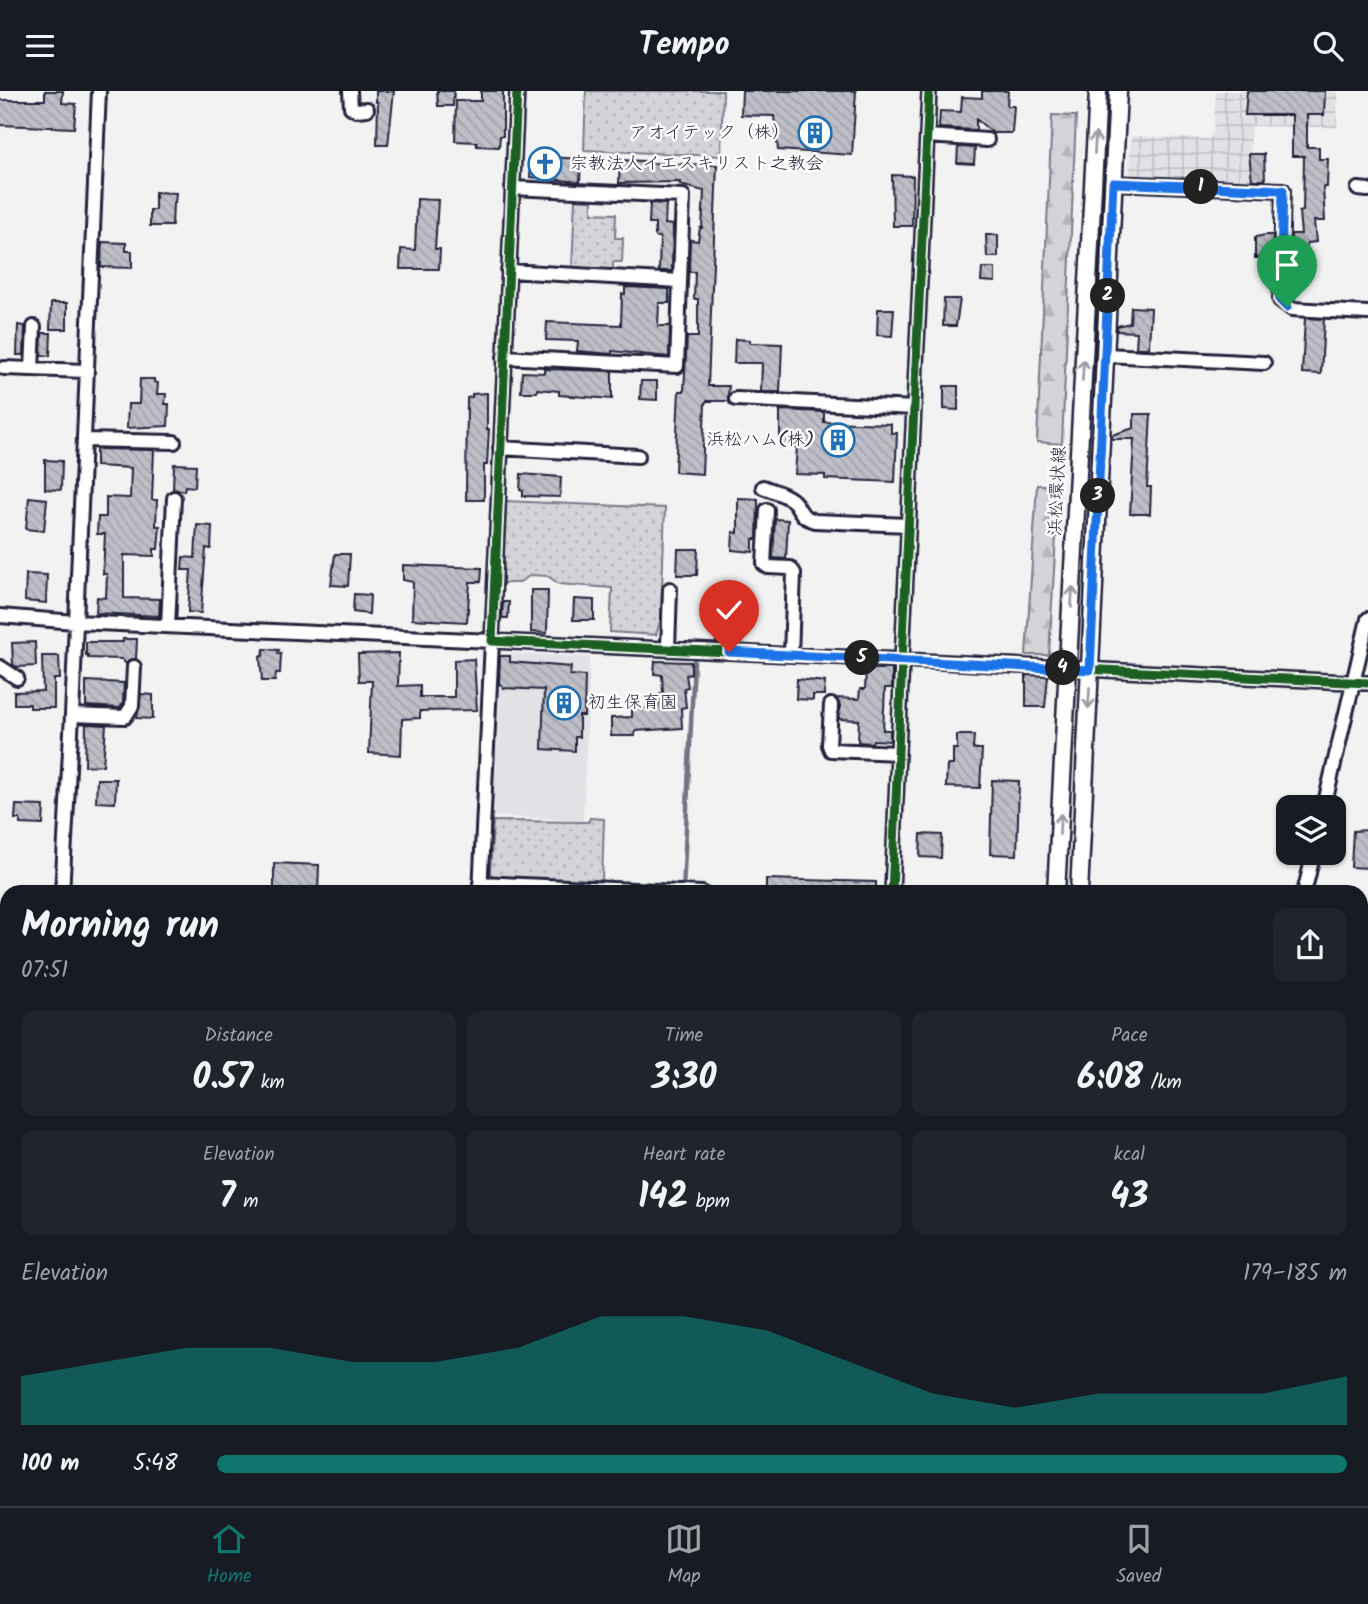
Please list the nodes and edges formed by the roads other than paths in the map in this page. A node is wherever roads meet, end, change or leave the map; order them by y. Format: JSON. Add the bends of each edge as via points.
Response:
{"nodes":[{"id":1,"x":99,"y":91,"type":"edge"},
{"id":2,"x":350,"y":91,"type":"edge"},
{"id":3,"x":517,"y":91,"type":"edge"},
{"id":4,"x":929,"y":91,"type":"edge"},
{"id":5,"x":1098,"y":91,"type":"edge"},
{"id":6,"x":1118,"y":91,"type":"edge"},
{"id":7,"x":367,"y":109,"type":"dead end"},
{"id":8,"x":927,"y":136,"type":"junction"},
{"id":9,"x":987,"y":140,"type":"dead end"},
{"id":10,"x":1113,"y":183,"type":"junction"},
{"id":11,"x":512,"y":188,"type":"junction"},
{"id":12,"x":508,"y":271,"type":"junction"},
{"id":13,"x":680,"y":281,"type":"junction"},
{"id":14,"x":1368,"y":313,"type":"edge"},
{"id":15,"x":34,"y":327,"type":"dead end"},
{"id":16,"x":1105,"y":355,"type":"junction"},
{"id":17,"x":504,"y":357,"type":"junction"},
{"id":18,"x":1264,"y":363,"type":"dead end"},
{"id":19,"x":4,"y":368,"type":"dead end"},
{"id":20,"x":32,"y":369,"type":"junction"},
{"id":21,"x":86,"y":371,"type":"junction"},
{"id":22,"x":736,"y":399,"type":"dead end"},
{"id":23,"x":914,"y":408,"type":"junction"},
{"id":24,"x":84,"y":440,"type":"junction"},
{"id":25,"x":174,"y":442,"type":"dead end"},
{"id":26,"x":500,"y":448,"type":"junction"},
{"id":27,"x":638,"y":456,"type":"dead end"},
{"id":28,"x":763,"y":487,"type":"dead end"},
{"id":29,"x":174,"y":498,"type":"dead end"},
{"id":30,"x":767,"y":510,"type":"dead end"},
{"id":31,"x":908,"y":525,"type":"junction"},
{"id":32,"x":670,"y":589,"type":"dead end"},
{"id":33,"x":0,"y":616,"type":"edge"},
{"id":34,"x":1368,"y":619,"type":"edge"},
{"id":35,"x":75,"y":622,"type":"junction"},
{"id":36,"x":168,"y":626,"type":"junction"},
{"id":37,"x":492,"y":641,"type":"junction"},
{"id":38,"x":668,"y":649,"type":"junction"},
{"id":39,"x":791,"y":655,"type":"junction"},
{"id":40,"x":902,"y":660,"type":"junction"},
{"id":41,"x":0,"y":667,"type":"edge"},
{"id":42,"x":134,"y":667,"type":"dead end"},
{"id":43,"x":1068,"y":669,"type":"junction"},
{"id":44,"x":1090,"y":670,"type":"junction"},
{"id":45,"x":17,"y":678,"type":"dead end"},
{"id":46,"x":1354,"y":683,"type":"junction"},
{"id":47,"x":1368,"y":683,"type":"edge"},
{"id":48,"x":831,"y":705,"type":"dead end"},
{"id":49,"x":72,"y":715,"type":"junction"},
{"id":50,"x":898,"y":753,"type":"junction"},
{"id":51,"x":1327,"y":795,"type":"edge"},
{"id":52,"x":1311,"y":865,"type":"edge"},
{"id":53,"x":62,"y":885,"type":"edge"},
{"id":54,"x":480,"y":885,"type":"edge"},
{"id":55,"x":891,"y":885,"type":"edge"},
{"id":56,"x":1056,"y":885,"type":"edge"},
{"id":57,"x":1079,"y":885,"type":"edge"},
{"id":58,"x":1306,"y":885,"type":"edge"}],
"edges":[{"from":1,"to":21,"type":"street"},
{"from":2,"to":7,"type":"street","via":[[351,107]]},
{"from":3,"to":11,"type":"street"},
{"from":4,"to":8,"type":"street"},
{"from":43,"to":5,"type":"main road","name":"浜松環状線","one_way":true},
{"from":6,"to":10,"type":"main road"},
{"from":8,"to":9,"type":"street"},
{"from":8,"to":23,"type":"street"},
{"from":10,"to":14,"type":"street","via":[[1283,190],[1280,300],[1292,309]]},
{"from":10,"to":16,"type":"main road"},
{"from":11,"to":12,"type":"street"},
{"from":11,"to":13,"type":"street","via":[[683,196]]},
{"from":12,"to":13,"type":"street"},
{"from":12,"to":17,"type":"street"},
{"from":13,"to":17,"type":"street","via":[[677,366]]},
{"from":15,"to":20,"type":"street"},
{"from":16,"to":18,"type":"street"},
{"from":16,"to":44,"type":"main road"},
{"from":17,"to":26,"type":"street"},
{"from":19,"to":20,"type":"street"},
{"from":20,"to":21,"type":"street"},
{"from":21,"to":24,"type":"street"},
{"from":22,"to":23,"type":"street"},
{"from":23,"to":31,"type":"street"},
{"from":24,"to":25,"type":"street"},
{"from":24,"to":35,"type":"street"},
{"from":26,"to":27,"type":"street"},
{"from":26,"to":37,"type":"street"},
{"from":28,"to":31,"type":"street","via":[[795,502],[801,515],[815,521]]},
{"from":29,"to":36,"type":"street"},
{"from":30,"to":39,"type":"street","via":[[764,564],[790,568],[794,573]]},
{"from":31,"to":40,"type":"street"},
{"from":32,"to":38,"type":"street"},
{"from":33,"to":35,"type":"street"},
{"from":34,"to":46,"type":"street"},
{"from":35,"to":36,"type":"street"},
{"from":35,"to":49,"type":"street"},
{"from":36,"to":37,"type":"street"},
{"from":37,"to":38,"type":"street"},
{"from":37,"to":54,"type":"street"},
{"from":38,"to":39,"type":"street"},
{"from":39,"to":40,"type":"street"},
{"from":40,"to":43,"type":"street"},
{"from":40,"to":50,"type":"street"},
{"from":41,"to":45,"type":"street"},
{"from":42,"to":49,"type":"street","via":[[132,706],[125,717]]},
{"from":43,"to":44,"type":"street"},
{"from":56,"to":43,"type":"main road","name":"浜松環状線","one_way":true},
{"from":44,"to":46,"type":"street"},
{"from":44,"to":57,"type":"main road","one_way":true},
{"from":46,"to":47,"type":"street"},
{"from":46,"to":51,"type":"street"},
{"from":48,"to":50,"type":"street","via":[[831,750]]},
{"from":49,"to":53,"type":"street"},
{"from":50,"to":55,"type":"street"},
{"from":52,"to":58,"type":"street"}]}
